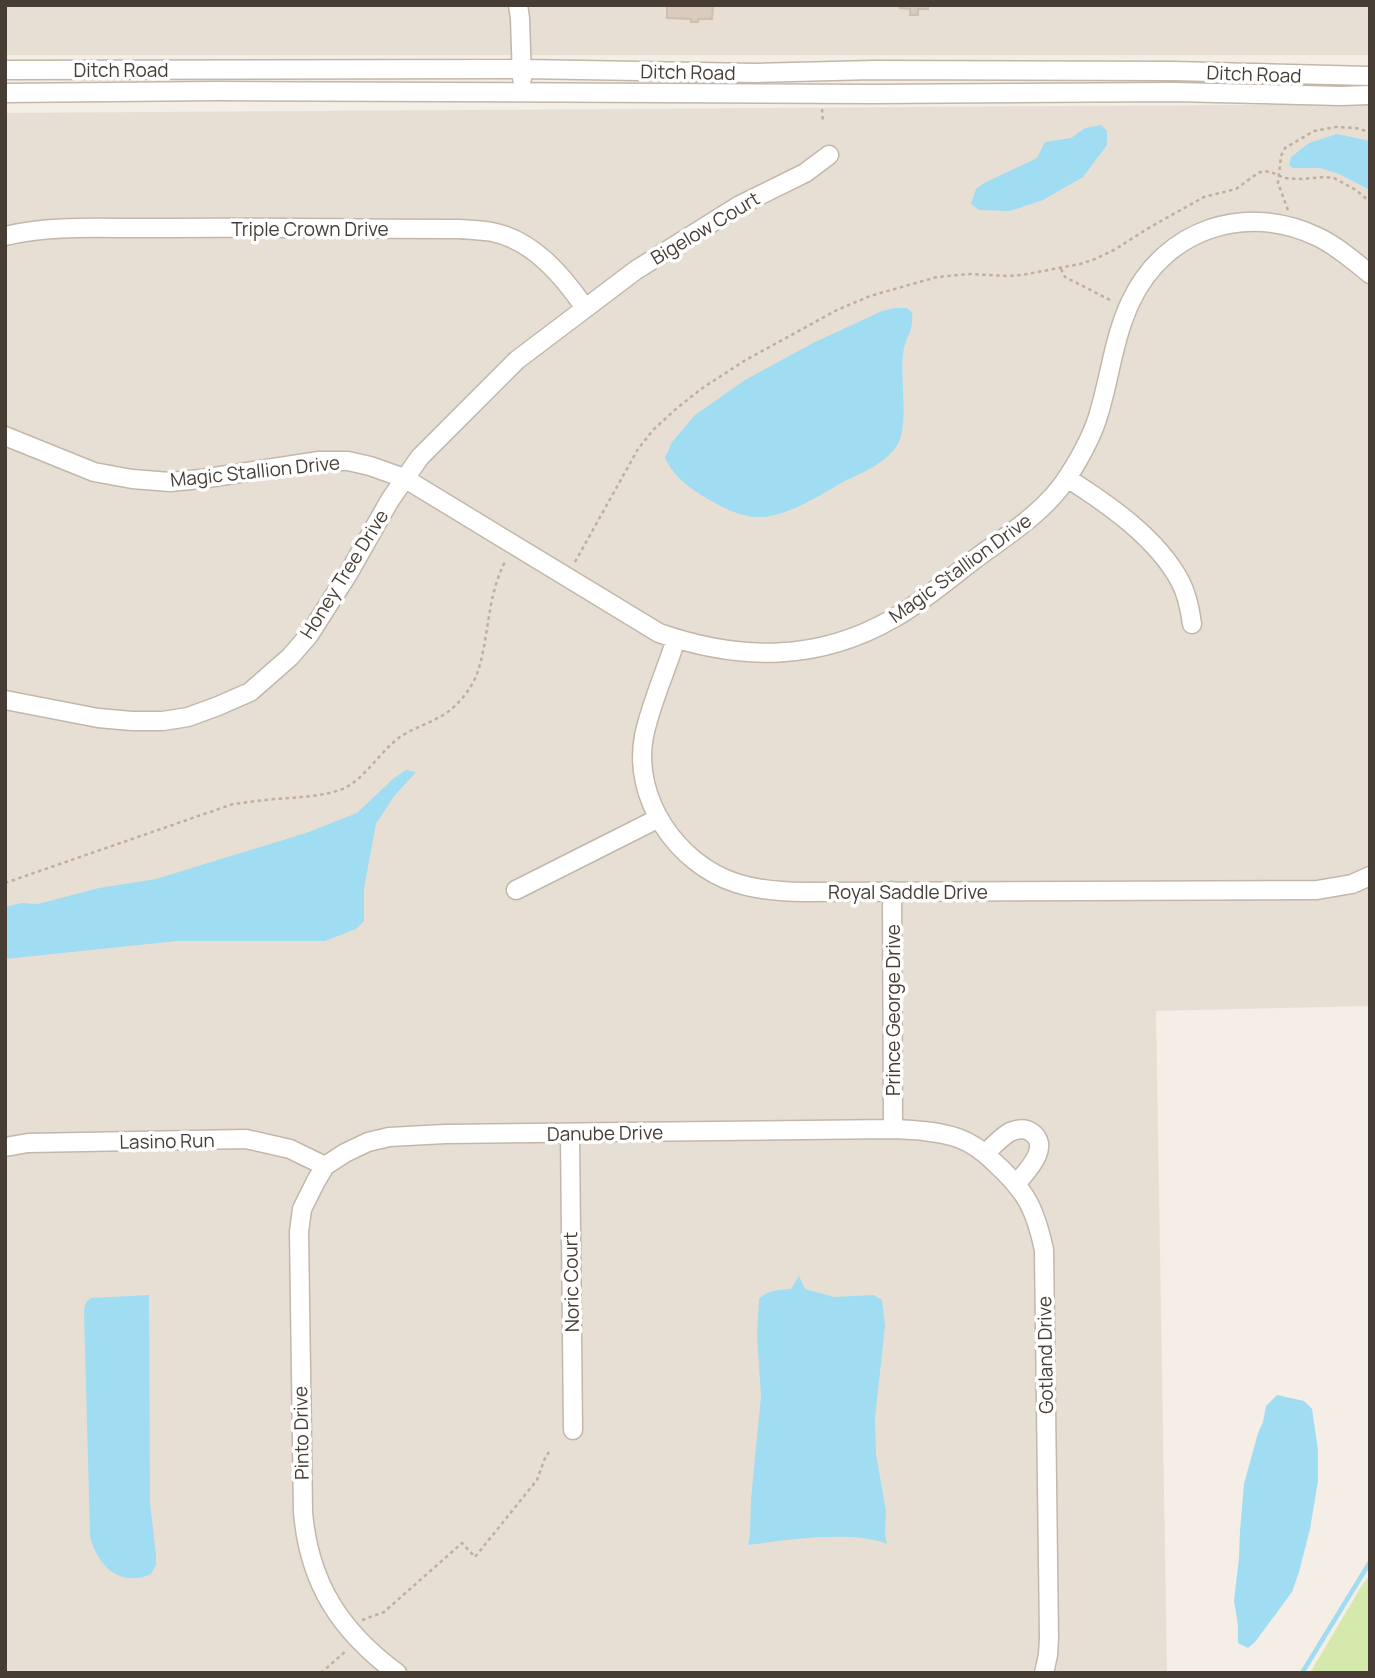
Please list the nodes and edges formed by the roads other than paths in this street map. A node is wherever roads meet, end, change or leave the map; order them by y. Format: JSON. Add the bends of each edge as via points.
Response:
{"nodes":[{"id":1,"x":518,"y":5,"type":"edge"},
{"id":2,"x":523,"y":69,"type":"junction"},
{"id":3,"x":5,"y":70,"type":"edge"},
{"id":4,"x":1370,"y":76,"type":"edge"},
{"id":5,"x":5,"y":93,"type":"edge"},
{"id":6,"x":522,"y":93,"type":"junction"},
{"id":7,"x":1370,"y":95,"type":"edge"},
{"id":8,"x":829,"y":155,"type":"dead end"},
{"id":9,"x":5,"y":236,"type":"edge"},
{"id":10,"x":1370,"y":274,"type":"edge"},
{"id":11,"x":585,"y":309,"type":"junction"},
{"id":12,"x":5,"y":436,"type":"edge"},
{"id":13,"x":404,"y":478,"type":"junction"},
{"id":14,"x":1067,"y":478,"type":"junction"},
{"id":15,"x":1192,"y":624,"type":"dead end"},
{"id":16,"x":676,"y":639,"type":"junction"},
{"id":17,"x":5,"y":700,"type":"edge"},
{"id":18,"x":659,"y":818,"type":"junction"},
{"id":19,"x":1370,"y":876,"type":"edge"},
{"id":20,"x":516,"y":890,"type":"dead end"},
{"id":21,"x":892,"y":891,"type":"junction"},
{"id":22,"x":893,"y":1129,"type":"junction"},
{"id":23,"x":570,"y":1133,"type":"junction"},
{"id":24,"x":5,"y":1147,"type":"edge"},
{"id":25,"x":985,"y":1154,"type":"junction"},
{"id":26,"x":325,"y":1166,"type":"junction"},
{"id":27,"x":1017,"y":1183,"type":"junction"},
{"id":28,"x":573,"y":1430,"type":"dead end"},
{"id":29,"x":397,"y":1673,"type":"edge"},
{"id":30,"x":1044,"y":1673,"type":"edge"}],
"edges":[{"from":1,"to":2,"type":"street"},
{"from":2,"to":3,"type":"street","name":"Ditch Road"},
{"from":2,"to":4,"type":"street","name":"Ditch Road"},
{"from":2,"to":6,"type":"street"},
{"from":5,"to":6,"type":"street","name":"Ditch Road"},
{"from":6,"to":7,"type":"street","name":"Ditch Road"},
{"from":8,"to":11,"type":"street","name":"Bigelow Court","via":[[805,173],[682,240]]},
{"from":9,"to":11,"type":"street","name":"Triple Crown Drive","via":[[68,229],[177,228],[494,233],[519,241],[538,255]]},
{"from":10,"to":14,"type":"street","name":"Magic Stallion Drive","via":[[1320,237],[1276,223],[1225,224],[1184,240],[1145,277],[1128,308],[1099,415]]},
{"from":11,"to":13,"type":"street","name":"Honey Tree Drive","via":[[517,360]]},
{"from":12,"to":13,"type":"street","name":"Magic Stallion Drive","via":[[94,472],[132,479],[170,482],[319,461],[348,461]]},
{"from":13,"to":16,"type":"street","name":"Magic Stallion Drive"},
{"from":13,"to":17,"type":"street","name":"Honey Tree Drive","via":[[309,635],[250,692],[188,717],[163,721],[98,718]]},
{"from":14,"to":15,"type":"street","via":[[1118,513],[1156,548],[1181,582]]},
{"from":14,"to":16,"type":"street","name":"Magic Stallion Drive","via":[[1017,528],[916,604],[865,633],[781,654],[727,651]]},
{"from":16,"to":18,"type":"street","name":"Royal Saddle Drive","via":[[644,738],[647,792]]},
{"from":18,"to":20,"type":"street"},
{"from":18,"to":21,"type":"street","name":"Royal Saddle Drive","via":[[694,860],[735,883],[782,892]]},
{"from":19,"to":21,"type":"street","name":"Royal Saddle Drive","via":[[1317,890]]},
{"from":21,"to":22,"type":"street","name":"Prince George Drive"},
{"from":22,"to":23,"type":"street","name":"Danube Drive"},
{"from":22,"to":25,"type":"street","name":"Gotland Drive","via":[[959,1138]]},
{"from":23,"to":26,"type":"street","name":"Danube Drive","via":[[389,1137],[368,1142]]},
{"from":23,"to":28,"type":"street","name":"Noric Court"},
{"from":24,"to":26,"type":"street","name":"Lasino Run","via":[[246,1139],[290,1149]]},
{"from":25,"to":27,"type":"street","name":"Gotland Drive"},
{"from":25,"to":27,"type":"street","via":[[1018,1129],[1035,1135],[1038,1152]]},
{"from":26,"to":29,"type":"street","name":"Pinto Drive","via":[[302,1209],[299,1232],[304,1531],[315,1571],[337,1613],[366,1648]]},
{"from":27,"to":30,"type":"street","name":"Gotland Drive","via":[[1033,1212],[1044,1250],[1049,1638]]}]}
